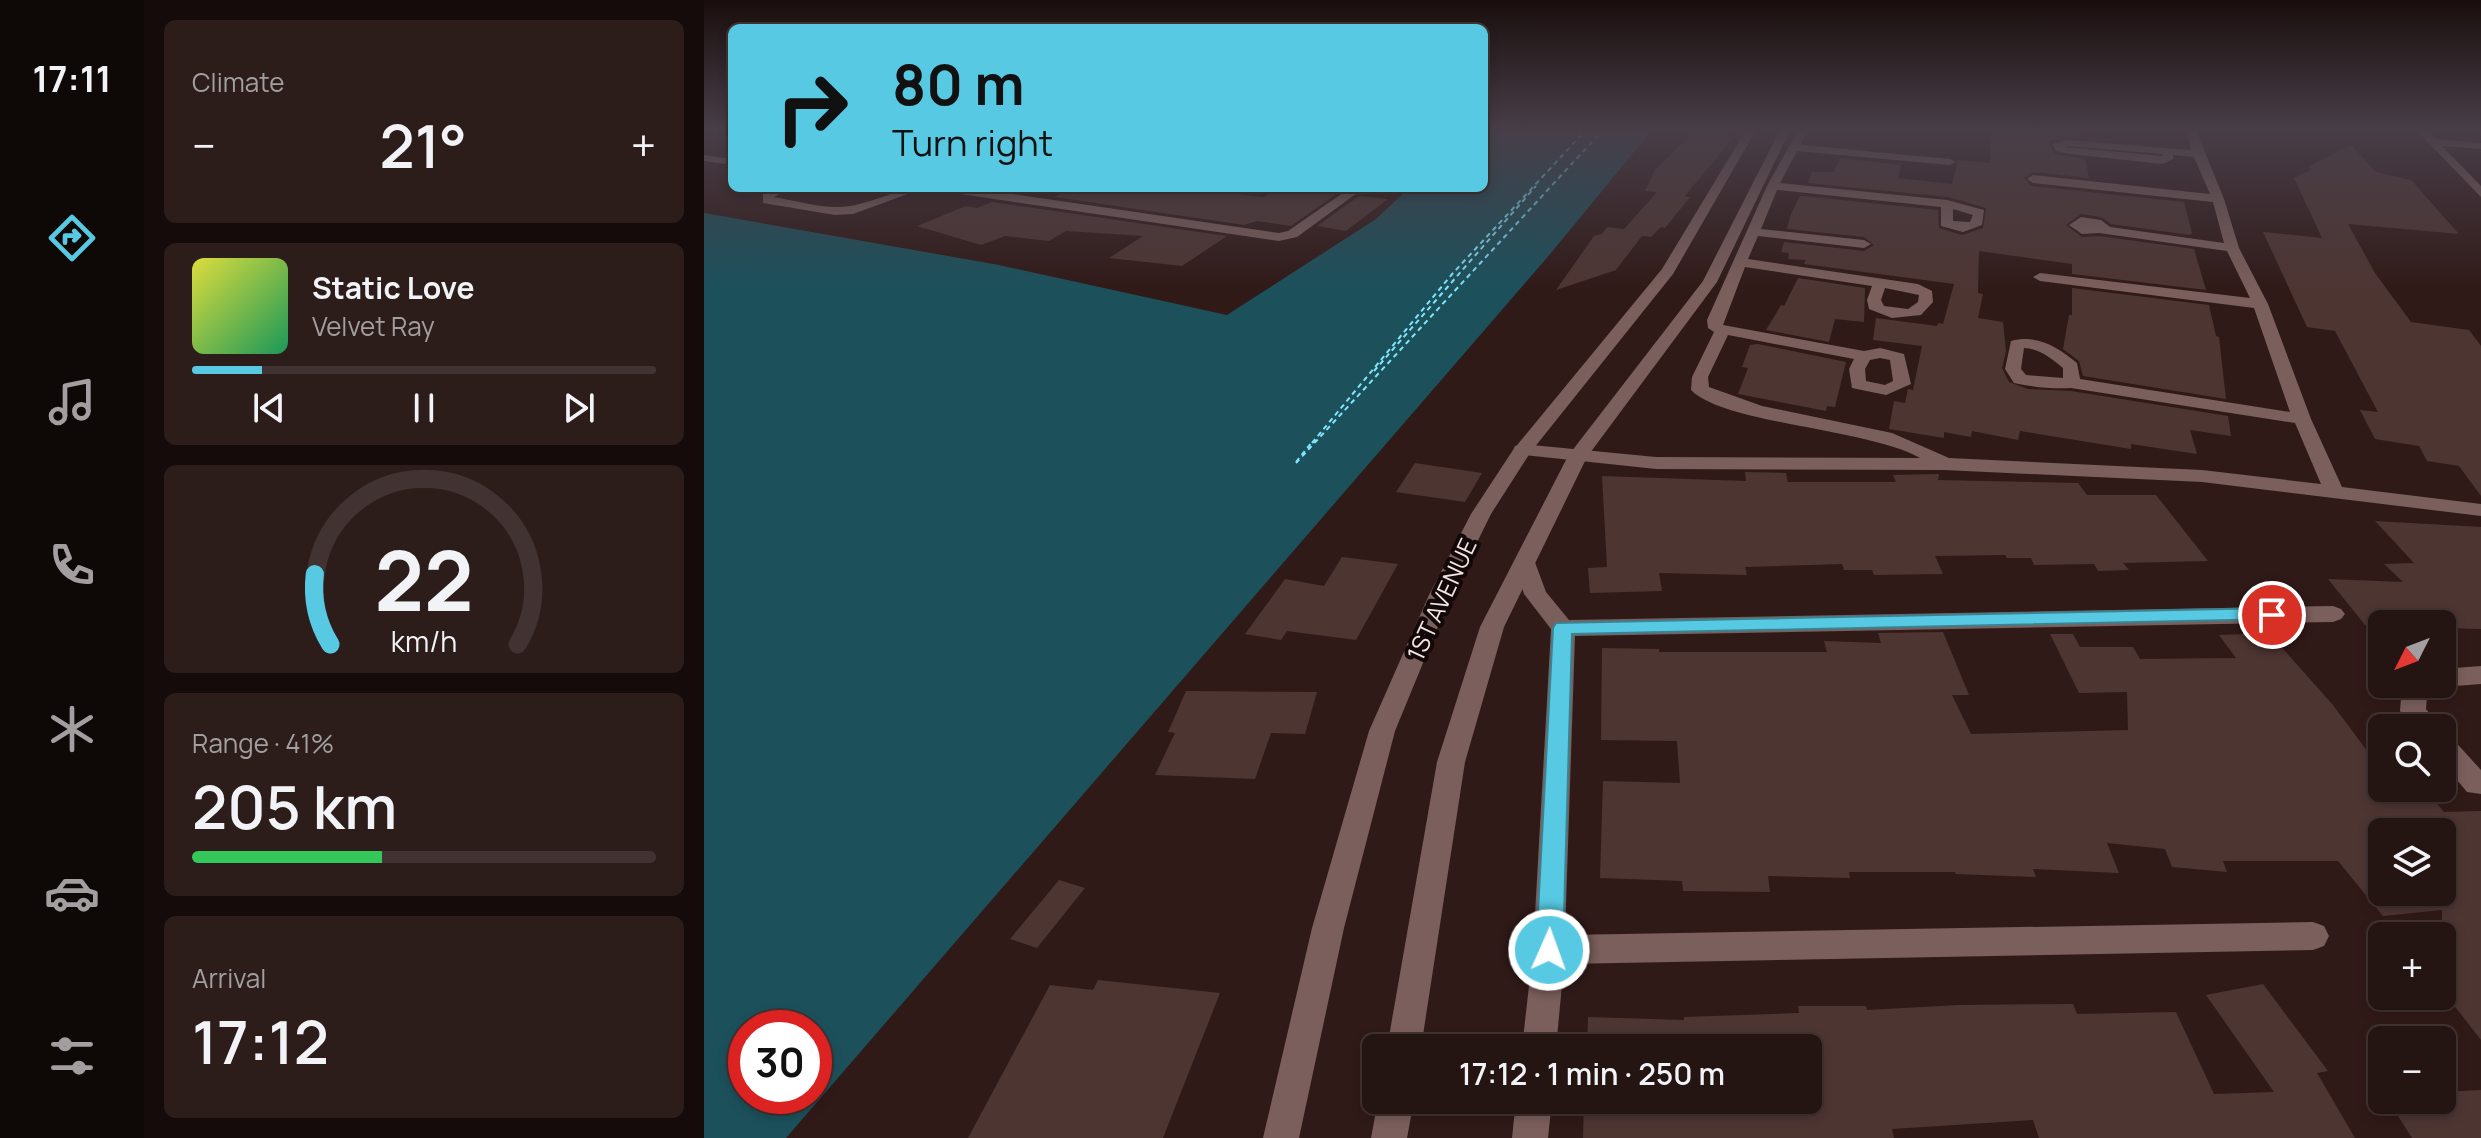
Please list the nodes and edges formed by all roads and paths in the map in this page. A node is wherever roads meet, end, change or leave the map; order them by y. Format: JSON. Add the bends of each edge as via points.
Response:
{"nodes":[{"id":1,"x":1720,"y":183,"type":"edge"},
{"id":2,"x":1764,"y":183,"type":"edge"},
{"id":3,"x":1774,"y":183,"type":"edge"},
{"id":4,"x":2071,"y":183,"type":"edge"},
{"id":5,"x":2211,"y":183,"type":"edge"},
{"id":6,"x":1773,"y":186,"type":"junction"},
{"id":7,"x":772,"y":192,"type":"edge"},
{"id":8,"x":906,"y":192,"type":"edge"},
{"id":9,"x":974,"y":192,"type":"edge"},
{"id":10,"x":1352,"y":192,"type":"edge"},
{"id":11,"x":2218,"y":199,"type":"junction"},
{"id":12,"x":1947,"y":204,"type":"dead end"},
{"id":13,"x":2103,"y":230,"type":"dead end"},
{"id":14,"x":1753,"y":232,"type":"junction"},
{"id":15,"x":1864,"y":244,"type":"dead end"},
{"id":16,"x":2232,"y":248,"type":"junction"},
{"id":17,"x":1740,"y":262,"type":"junction"},
{"id":18,"x":2040,"y":277,"type":"dead end"},
{"id":19,"x":1880,"y":282,"type":"dead end"},
{"id":20,"x":2260,"y":304,"type":"junction"},
{"id":21,"x":1722,"y":331,"type":"junction"},
{"id":22,"x":1864,"y":356,"type":"dead end"},
{"id":23,"x":2071,"y":383,"type":"dead end"},
{"id":24,"x":2302,"y":419,"type":"junction"},
{"id":25,"x":1522,"y":450,"type":"junction"},
{"id":26,"x":1578,"y":456,"type":"junction"},
{"id":27,"x":1944,"y":464,"type":"junction"},
{"id":28,"x":2334,"y":492,"type":"junction"},
{"id":29,"x":2481,"y":510,"type":"edge"},
{"id":30,"x":1525,"y":562,"type":"junction"},
{"id":31,"x":2333,"y":614,"type":"dead end"},
{"id":32,"x":1563,"y":628,"type":"junction"},
{"id":33,"x":2481,"y":675,"type":"edge"},
{"id":34,"x":2456,"y":677,"type":"edge"},
{"id":35,"x":2456,"y":760,"type":"edge"},
{"id":36,"x":2477,"y":784,"type":"dead end"},
{"id":37,"x":2313,"y":936,"type":"dead end"},
{"id":38,"x":1549,"y":950,"type":"junction"},
{"id":39,"x":1406,"y":1034,"type":"edge"},
{"id":40,"x":1540,"y":1034,"type":"edge"},
{"id":41,"x":1393,"y":1114,"type":"edge"},
{"id":42,"x":1533,"y":1114,"type":"edge"},
{"id":43,"x":1281,"y":1138,"type":"edge"},
{"id":44,"x":1389,"y":1138,"type":"edge"},
{"id":45,"x":1530,"y":1138,"type":"edge"}],
"edges":[{"from":1,"to":25,"type":"street","name":"1ST AVENUE","via":[[1668,271]]},
{"from":2,"to":26,"type":"street","via":[[1710,282]]},
{"from":3,"to":6,"type":"street"},
{"from":4,"to":11,"type":"street"},
{"from":5,"to":11,"type":"street"},
{"from":6,"to":12,"type":"street"},
{"from":6,"to":14,"type":"street"},
{"from":7,"to":8,"type":"street","via":[[767,200],[835,211]]},
{"from":9,"to":10,"type":"street","via":[[1279,237],[1292,234]]},
{"from":11,"to":16,"type":"street"},
{"from":13,"to":16,"type":"street"},
{"from":14,"to":15,"type":"street"},
{"from":14,"to":17,"type":"street"},
{"from":16,"to":20,"type":"street"},
{"from":17,"to":19,"type":"street"},
{"from":17,"to":21,"type":"street","via":[[1715,320]]},
{"from":18,"to":20,"type":"street"},
{"from":20,"to":24,"type":"street"},
{"from":21,"to":22,"type":"street"},
{"from":21,"to":27,"type":"street","via":[[1700,377],[1700,390],[1746,406],[1886,437],[1922,449]]},
{"from":23,"to":24,"type":"street"},
{"from":24,"to":28,"type":"street"},
{"from":25,"to":26,"type":"street"},
{"from":25,"to":43,"type":"street","name":"1ST AVENUE","via":[[1481,514],[1440,595],[1382,731],[1328,928]]},
{"from":26,"to":27,"type":"street","via":[[1656,463]]},
{"from":26,"to":30,"type":"street"},
{"from":27,"to":28,"type":"street","via":[[2202,476]]},
{"from":28,"to":29,"type":"street"},
{"from":30,"to":32,"type":"street","via":[[1535,594]]},
{"from":30,"to":39,"type":"street","via":[[1492,627],[1451,762]]},
{"from":31,"to":32,"type":"street"},
{"from":32,"to":38,"type":"street"},
{"from":33,"to":34,"type":"street"},
{"from":35,"to":36,"type":"street"},
{"from":37,"to":38,"type":"street"},
{"from":38,"to":40,"type":"street"},
{"from":41,"to":44,"type":"street"},
{"from":42,"to":45,"type":"street"}]}
